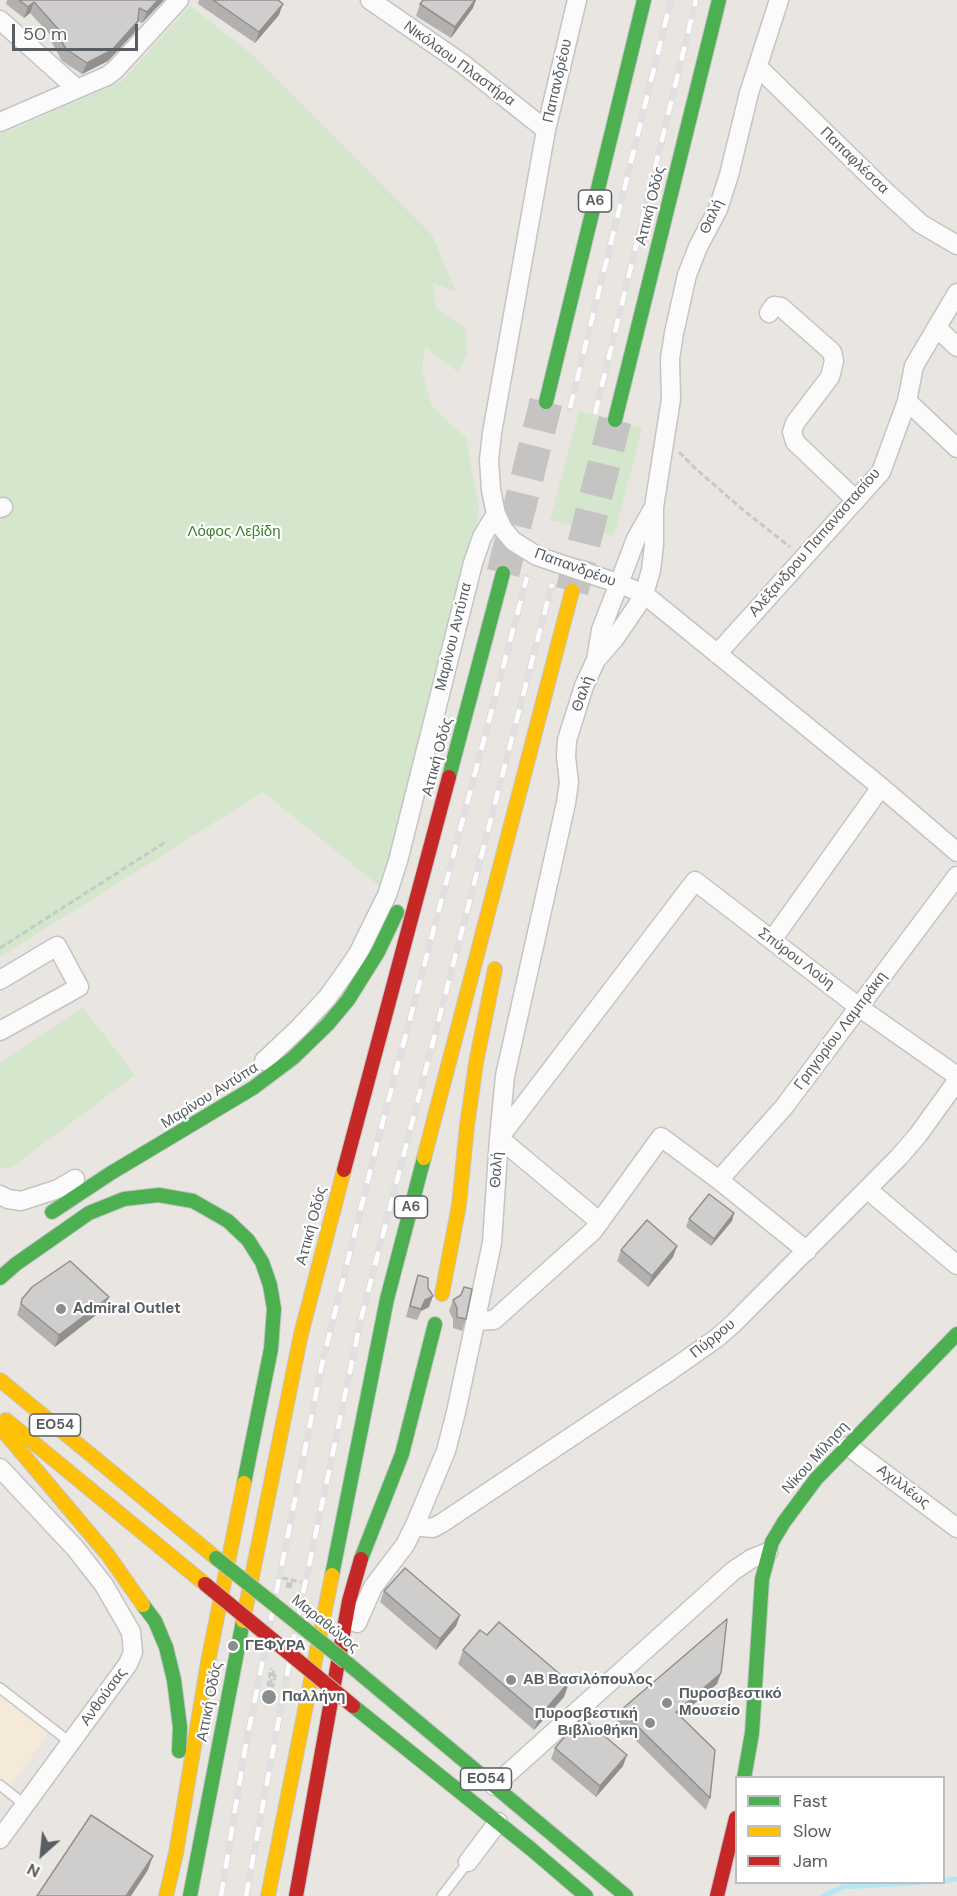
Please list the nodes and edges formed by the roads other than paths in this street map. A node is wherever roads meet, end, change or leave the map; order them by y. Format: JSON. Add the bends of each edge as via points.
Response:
{"nodes":[{"id":1,"x":179,"y":0,"type":"edge"},
{"id":2,"x":370,"y":0,"type":"edge"},
{"id":3,"x":577,"y":0,"type":"edge"},
{"id":4,"x":644,"y":0,"type":"edge"},
{"id":5,"x":719,"y":0,"type":"edge"},
{"id":6,"x":723,"y":0,"type":"edge"},
{"id":7,"x":779,"y":0,"type":"edge"},
{"id":8,"x":0,"y":20,"type":"edge"},
{"id":9,"x":706,"y":52,"type":"junction"},
{"id":10,"x":758,"y":68,"type":"junction"},
{"id":11,"x":76,"y":88,"type":"junction"},
{"id":12,"x":0,"y":122,"type":"edge"},
{"id":13,"x":546,"y":130,"type":"junction"},
{"id":14,"x":957,"y":245,"type":"edge"},
{"id":15,"x":957,"y":293,"type":"edge"},
{"id":16,"x":769,"y":313,"type":"dead end"},
{"id":17,"x":937,"y":328,"type":"junction"},
{"id":18,"x":957,"y":347,"type":"edge"},
{"id":19,"x":907,"y":401,"type":"junction"},
{"id":20,"x":546,"y":402,"type":"tunnel mouth"},
{"id":21,"x":615,"y":420,"type":"tunnel mouth"},
{"id":22,"x":957,"y":448,"type":"edge"},
{"id":23,"x":856,"y":500,"type":"junction"},
{"id":24,"x":654,"y":507,"type":"junction"},
{"id":25,"x":496,"y":514,"type":"junction"},
{"id":26,"x":503,"y":573,"type":"tunnel mouth"},
{"id":27,"x":620,"y":584,"type":"junction"},
{"id":28,"x":644,"y":594,"type":"junction"},
{"id":29,"x":717,"y":654,"type":"junction"},
{"id":30,"x":596,"y":660,"type":"junction"},
{"id":31,"x":467,"y":709,"type":"junction"},
{"id":32,"x":548,"y":735,"type":"dead end"},
{"id":33,"x":881,"y":787,"type":"junction"},
{"id":34,"x":957,"y":852,"type":"edge"},
{"id":35,"x":957,"y":876,"type":"edge"},
{"id":36,"x":772,"y":940,"type":"junction"},
{"id":37,"x":497,"y":957,"type":"dead end"},
{"id":38,"x":0,"y":980,"type":"edge"},
{"id":39,"x":860,"y":1008,"type":"junction"},
{"id":40,"x":0,"y":1031,"type":"edge"},
{"id":41,"x":957,"y":1076,"type":"edge"},
{"id":42,"x":957,"y":1081,"type":"edge"},
{"id":43,"x":499,"y":1138,"type":"junction"},
{"id":44,"x":719,"y":1180,"type":"junction"},
{"id":45,"x":867,"y":1189,"type":"junction"},
{"id":46,"x":0,"y":1196,"type":"edge"},
{"id":47,"x":45,"y":1218,"type":"dead end"},
{"id":48,"x":600,"y":1222,"type":"junction"},
{"id":49,"x":807,"y":1251,"type":"junction"},
{"id":50,"x":957,"y":1265,"type":"edge"},
{"id":51,"x":0,"y":1278,"type":"edge"},
{"id":52,"x":442,"y":1294,"type":"dead end"},
{"id":53,"x":476,"y":1322,"type":"junction"},
{"id":54,"x":435,"y":1324,"type":"dead end"},
{"id":55,"x":957,"y":1334,"type":"edge"},
{"id":56,"x":0,"y":1380,"type":"edge"},
{"id":57,"x":0,"y":1414,"type":"edge"},
{"id":58,"x":0,"y":1427,"type":"edge"},
{"id":59,"x":848,"y":1446,"type":"junction"},
{"id":60,"x":0,"y":1468,"type":"edge"},
{"id":61,"x":415,"y":1525,"type":"junction"},
{"id":62,"x":957,"y":1528,"type":"edge"},
{"id":63,"x":768,"y":1552,"type":"junction"},
{"id":64,"x":346,"y":1662,"type":"junction"},
{"id":65,"x":0,"y":1688,"type":"edge"},
{"id":66,"x":71,"y":1743,"type":"junction"},
{"id":67,"x":744,"y":1776,"type":"edge"},
{"id":68,"x":0,"y":1785,"type":"edge"},
{"id":69,"x":494,"y":1786,"type":"junction"},
{"id":70,"x":25,"y":1805,"type":"junction"},
{"id":71,"x":498,"y":1822,"type":"junction"},
{"id":72,"x":735,"y":1824,"type":"edge"},
{"id":73,"x":0,"y":1839,"type":"edge"},
{"id":74,"x":468,"y":1862,"type":"joint"},
{"id":75,"x":705,"y":1885,"type":"dead end"},
{"id":76,"x":161,"y":1896,"type":"edge"},
{"id":77,"x":166,"y":1896,"type":"edge"},
{"id":78,"x":190,"y":1896,"type":"edge"},
{"id":79,"x":268,"y":1896,"type":"edge"},
{"id":80,"x":296,"y":1896,"type":"edge"},
{"id":81,"x":442,"y":1896,"type":"edge"},
{"id":82,"x":585,"y":1896,"type":"edge"},
{"id":83,"x":626,"y":1896,"type":"edge"},
{"id":84,"x":717,"y":1896,"type":"edge"}],
"edges":[{"from":1,"to":11,"type":"street","via":[[115,70]]},
{"from":2,"to":13,"type":"street","name":"Νικόλαου Πλαστήρα","via":[[463,64]]},
{"from":3,"to":13,"type":"street","name":"Παπανδρέου"},
{"from":4,"to":20,"type":"main road","number":"Α6"},
{"from":5,"to":9,"type":"main road","name":"Αττική Οδός"},
{"from":6,"to":9,"type":"main road"},
{"from":7,"to":10,"type":"street","name":"Θαλή"},
{"from":8,"to":11,"type":"street"},
{"from":9,"to":21,"type":"main road","name":"Αττική Οδός"},
{"from":10,"to":14,"type":"street","name":"Παπαφλέσσα","via":[[921,224]]},
{"from":10,"to":24,"type":"street","name":"Θαλή","via":[[718,209],[687,275],[670,359],[671,399]]},
{"from":11,"to":12,"type":"street"},
{"from":13,"to":25,"type":"street","name":"Παπανδρέου","via":[[492,433],[489,460]]},
{"from":15,"to":17,"type":"street","name":"Αλέξανδρου Παπαναστασίου"},
{"from":16,"to":23,"type":"street","via":[[774,306],[780,307],[832,352],[830,377],[792,432],[795,442]]},
{"from":17,"to":18,"type":"street"},
{"from":17,"to":19,"type":"street","name":"Αλέξανδρου Παπαναστασίου","via":[[914,366]]},
{"from":19,"to":22,"type":"street"},
{"from":19,"to":23,"type":"street","name":"Αλέξανδρου Παπαναστασίου","via":[[881,472]]},
{"from":23,"to":29,"type":"street","name":"Αλέξανδρου Παπαναστασίου"},
{"from":24,"to":27,"type":"street","name":"Θαλή","via":[[636,540]]},
{"from":24,"to":28,"type":"street","name":"Θαλή","via":[[654,545]]},
{"from":25,"to":27,"type":"street","name":"Παπανδρέου","via":[[513,541],[537,556]]},
{"from":25,"to":46,"type":"street","name":"Μαρίνου Αντύπα","via":[[473,562],[387,895],[358,954],[327,998],[273,1054],[240,1079],[58,1189],[21,1201]]},
{"from":26,"to":31,"type":"main road","name":"Αττική Οδός"},
{"from":27,"to":28,"type":"street","name":"Παπανδρέου"},
{"from":27,"to":30,"type":"street","name":"Θαλή","via":[[601,630]]},
{"from":28,"to":29,"type":"street","name":"Παπανδρέου"},
{"from":28,"to":30,"type":"street","name":"Θαλή"},
{"from":29,"to":33,"type":"street","name":"Παπανδρέου"},
{"from":30,"to":43,"type":"street","name":"Θαλή","via":[[567,740],[566,803],[505,1076]]},
{"from":31,"to":47,"type":"main road","via":[[404,893],[378,952],[348,1000],[294,1058],[253,1088],[111,1173]]},
{"from":31,"to":78,"type":"main road","name":"Αττική Οδός","via":[[302,1334]]},
{"from":32,"to":79,"type":"main road","number":"Α6","via":[[572,591],[387,1299]]},
{"from":33,"to":34,"type":"street","name":"Παπανδρέου"},
{"from":33,"to":36,"type":"street"},
{"from":35,"to":39,"type":"street","name":"Γρηγορίου Λαμπράκη"},
{"from":36,"to":39,"type":"street","name":"Σπύρου Λούη"},
{"from":36,"to":43,"type":"street","name":"Σπύρου Λούη","via":[[695,881]]},
{"from":37,"to":52,"type":"main road","via":[[476,1063],[459,1205]]},
{"from":38,"to":40,"type":"street","via":[[57,946],[80,987]]},
{"from":39,"to":41,"type":"street","name":"Σπύρου Λούη"},
{"from":39,"to":44,"type":"street","name":"Γρηγορίου Λαμπράκη","via":[[784,1107]]},
{"from":42,"to":45,"type":"street","name":"Πύρρου","via":[[918,1135]]},
{"from":43,"to":48,"type":"street"},
{"from":43,"to":53,"type":"street","name":"Θαλή","via":[[492,1243]]},
{"from":44,"to":48,"type":"street","via":[[661,1137]]},
{"from":44,"to":49,"type":"street"},
{"from":45,"to":49,"type":"street","name":"Πύρρου"},
{"from":45,"to":50,"type":"street"},
{"from":48,"to":53,"type":"street","via":[[494,1320]]},
{"from":49,"to":61,"type":"street","name":"Πύρρου","via":[[734,1323],[699,1351],[442,1523],[433,1528]]},
{"from":51,"to":77,"type":"main road","via":[[89,1213],[124,1199],[159,1195],[193,1201],[228,1221],[255,1250],[270,1285],[274,1309],[271,1349]]},
{"from":53,"to":61,"type":"street","name":"Θαλή","via":[[446,1451]]},
{"from":54,"to":80,"type":"main road","via":[[402,1454],[358,1567],[349,1601]]},
{"from":55,"to":59,"type":"main road","name":"Νίκου Μίληση"},
{"from":56,"to":64,"type":"main road","name":"Μαραθώνος","number":"ΕΟ54","bridge":true},
{"from":57,"to":71,"type":"main road","number":"ΕΟ54","bridge":true},
{"from":58,"to":76,"type":"main road","via":[[108,1555],[155,1621],[166,1647],[180,1727]]},
{"from":59,"to":62,"type":"street","name":"Αχιλλέως"},
{"from":59,"to":63,"type":"main road","name":"Νίκου Μίληση","via":[[802,1496]]},
{"from":60,"to":66,"type":"street","name":"Ανθούσας","via":[[75,1548],[104,1585],[131,1632],[133,1652],[128,1664]]},
{"from":61,"to":64,"type":"street","name":"Θαλή","via":[[373,1587],[358,1618]]},
{"from":63,"to":67,"type":"main road","name":"Νίκου Μίληση","via":[[760,1594],[752,1733]]},
{"from":63,"to":69,"type":"street","via":[[733,1571]]},
{"from":64,"to":69,"type":"main road","name":"Μαραθώνος","number":"ΕΟ54"},
{"from":65,"to":66,"type":"lane"},
{"from":66,"to":70,"type":"street","name":"Ανθούσας"},
{"from":68,"to":70,"type":"lane"},
{"from":69,"to":83,"type":"main road","name":"Μαραθώνος","number":"ΕΟ54"},
{"from":70,"to":73,"type":"street","name":"Ανθούσας"},
{"from":71,"to":74,"type":"street"},
{"from":71,"to":82,"type":"main road","number":"ΕΟ54"},
{"from":72,"to":75,"type":"main road","via":[[723,1856]]},
{"from":72,"to":84,"type":"main road"},
{"from":74,"to":81,"type":"lane"}]}
